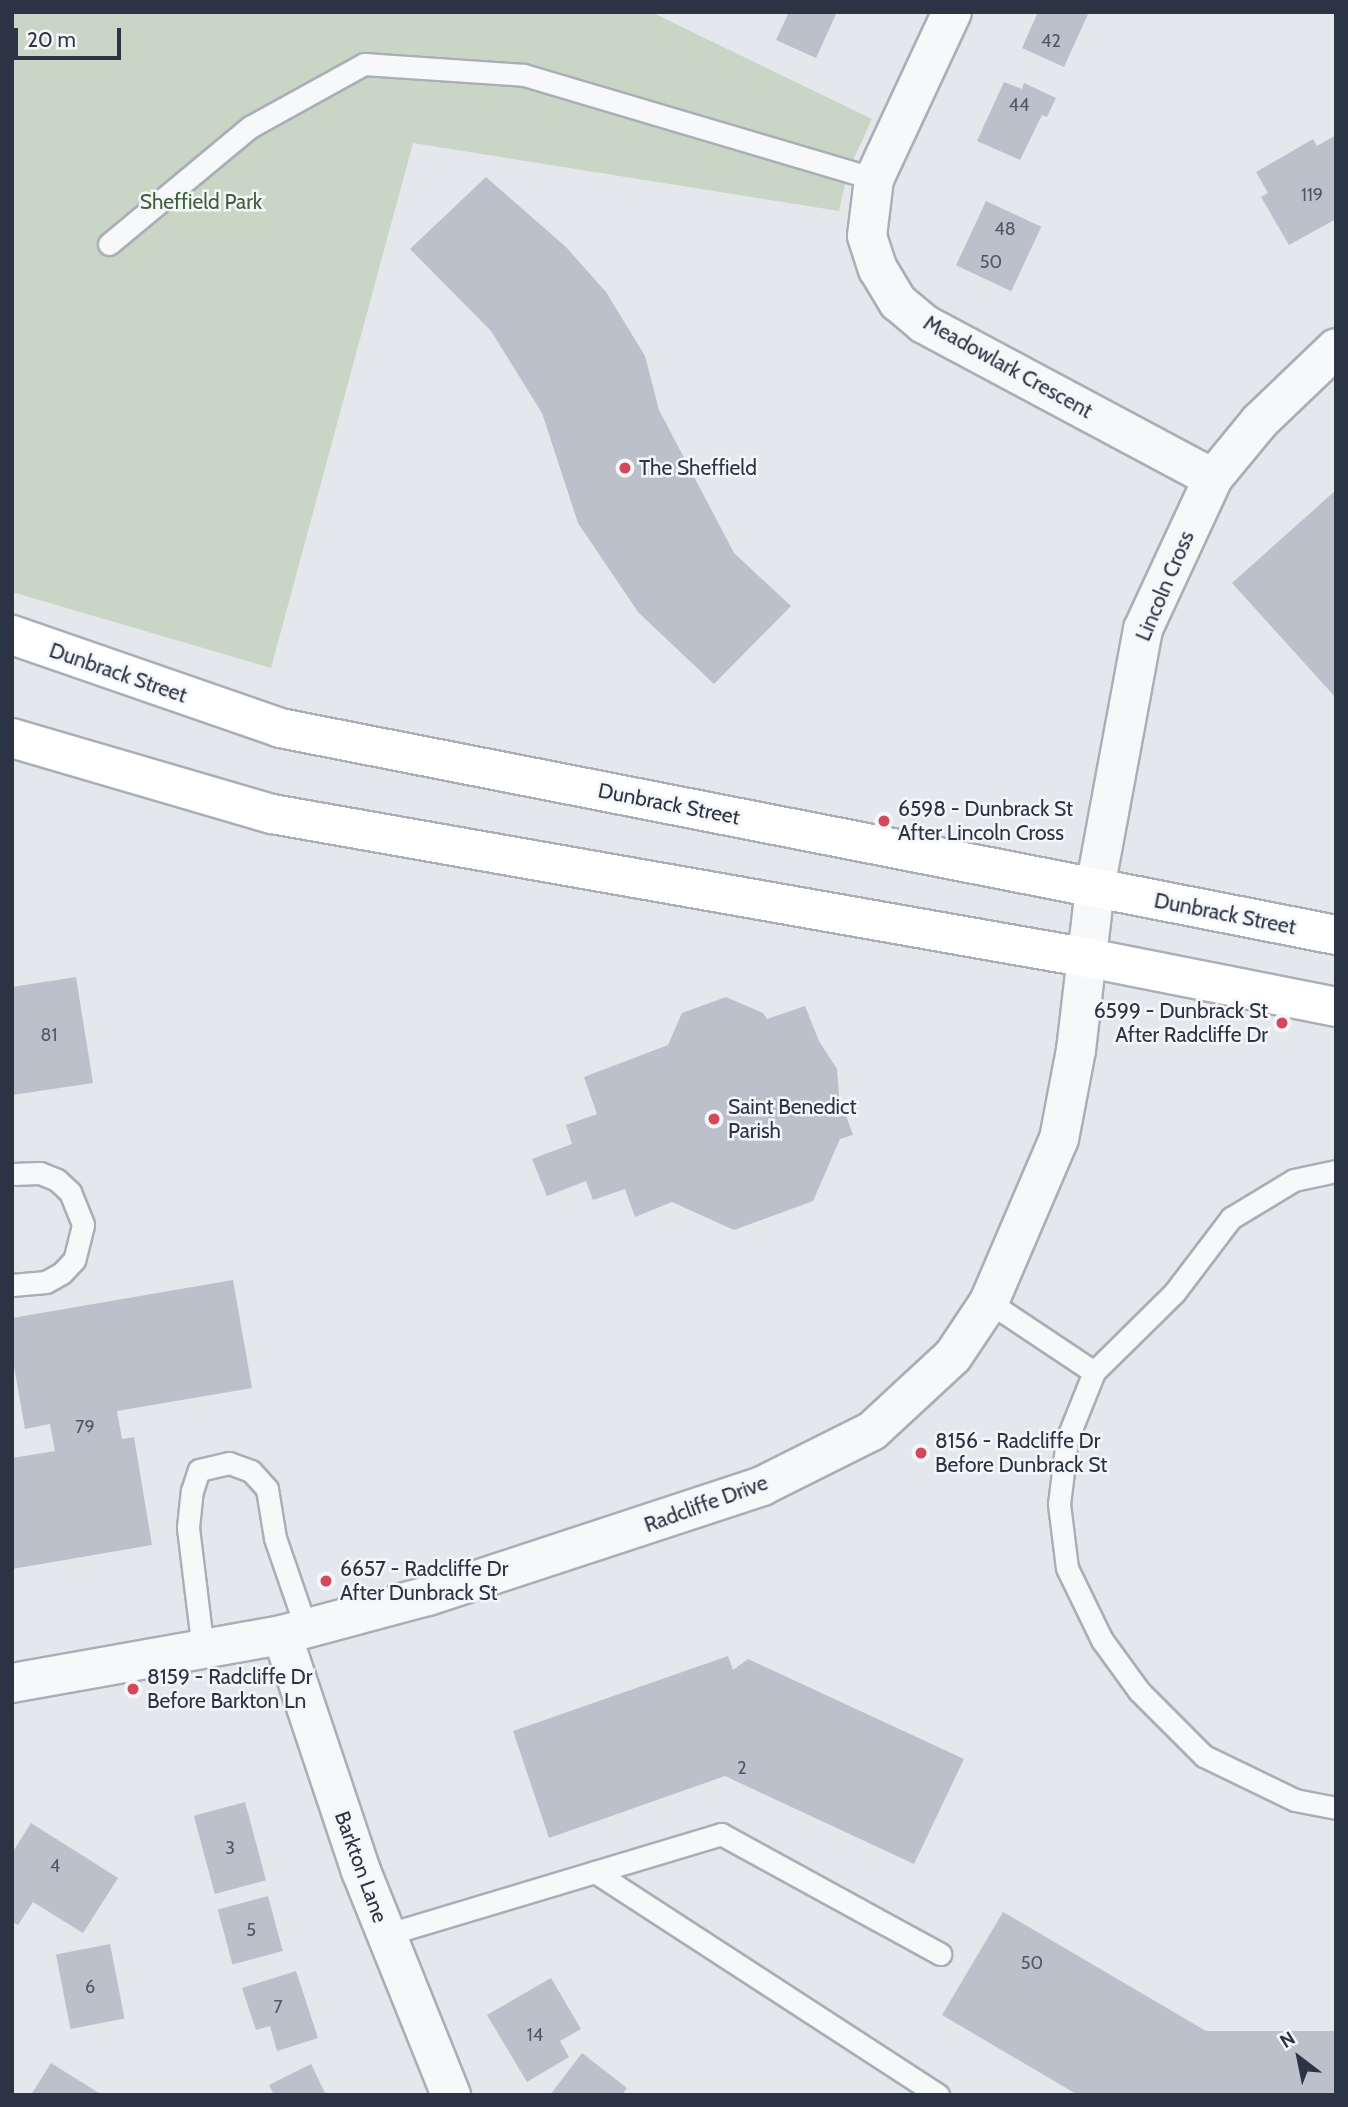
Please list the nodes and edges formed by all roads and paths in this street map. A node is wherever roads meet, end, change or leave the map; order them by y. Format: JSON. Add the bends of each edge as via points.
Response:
{"nodes":[{"id":1,"x":952,"y":12,"type":"edge"},
{"id":2,"x":874,"y":180,"type":"junction"},
{"id":3,"x":109,"y":244,"type":"dead end"},
{"id":4,"x":1336,"y":348,"type":"edge"},
{"id":5,"x":1213,"y":478,"type":"junction"},
{"id":6,"x":12,"y":635,"type":"edge"},
{"id":7,"x":12,"y":738,"type":"edge"},
{"id":8,"x":1094,"y":888,"type":"junction"},
{"id":9,"x":1336,"y":935,"type":"edge"},
{"id":10,"x":1088,"y":958,"type":"junction"},
{"id":11,"x":1336,"y":1007,"type":"edge"},
{"id":12,"x":1336,"y":1171,"type":"edge"},
{"id":13,"x":12,"y":1174,"type":"edge"},
{"id":14,"x":12,"y":1285,"type":"edge"},
{"id":15,"x":989,"y":1302,"type":"junction"},
{"id":16,"x":1094,"y":1372,"type":"junction"},
{"id":17,"x":294,"y":1632,"type":"junction"},
{"id":18,"x":203,"y":1650,"type":"junction"},
{"id":19,"x":12,"y":1683,"type":"edge"},
{"id":20,"x":1336,"y":1808,"type":"edge"},
{"id":21,"x":595,"y":1872,"type":"junction"},
{"id":22,"x":385,"y":1935,"type":"junction"},
{"id":23,"x":940,"y":1954,"type":"dead end"},
{"id":24,"x":451,"y":2095,"type":"edge"},
{"id":25,"x":938,"y":2095,"type":"edge"}],
"edges":[{"from":1,"to":2,"type":"street","name":"Meadowlark Crescent"},
{"from":2,"to":3,"type":"lane","via":[[524,75],[364,64],[250,127]]},
{"from":2,"to":5,"type":"street","name":"Meadowlark Crescent","via":[[867,236],[878,269],[898,302],[924,324]]},
{"from":4,"to":5,"type":"street","name":"Lincoln Cross","via":[[1260,421]]},
{"from":5,"to":8,"type":"street","name":"Lincoln Cross","via":[[1143,629]]},
{"from":6,"to":8,"type":"main road","name":"Dunbrack Street","via":[[280,728]]},
{"from":7,"to":10,"type":"main road","via":[[271,814]]},
{"from":8,"to":9,"type":"main road","name":"Dunbrack Street"},
{"from":8,"to":10,"type":"street","name":"Lincoln Cross"},
{"from":10,"to":11,"type":"main road"},
{"from":10,"to":15,"type":"street","name":"Radcliffe Drive","via":[[1059,1139]]},
{"from":12,"to":16,"type":"lane","via":[[1294,1180],[1231,1218],[1174,1293]]},
{"from":13,"to":14,"type":"lane","via":[[40,1173],[57,1180],[70,1192],[83,1225],[78,1252],[62,1273],[46,1282]]},
{"from":15,"to":16,"type":"lane"},
{"from":15,"to":17,"type":"street","name":"Radcliffe Drive","via":[[953,1356],[872,1431],[762,1486],[428,1596]]},
{"from":16,"to":20,"type":"lane","via":[[1067,1439],[1059,1504],[1067,1567],[1102,1640],[1139,1691],[1204,1756],[1295,1800]]},
{"from":17,"to":18,"type":"street","name":"Radcliffe Drive"},
{"from":17,"to":18,"type":"lane","via":[[267,1489],[251,1471],[229,1463],[199,1470],[192,1491],[188,1527]]},
{"from":17,"to":22,"type":"street","name":"Barkton Lane"},
{"from":18,"to":19,"type":"street","name":"Radcliffe Drive"},
{"from":21,"to":22,"type":"lane"},
{"from":21,"to":23,"type":"lane","via":[[721,1834]]},
{"from":21,"to":25,"type":"lane"},
{"from":22,"to":24,"type":"street","name":"Barkton Lane"}]}
